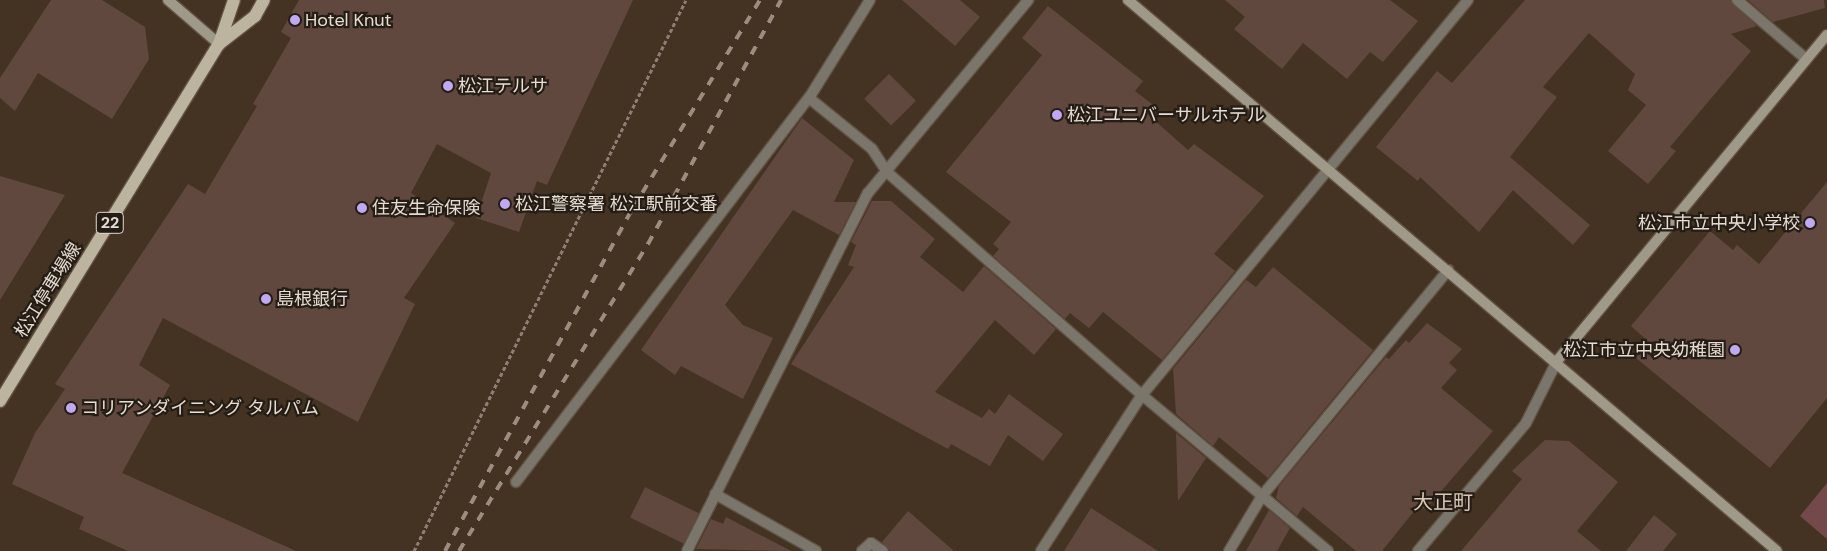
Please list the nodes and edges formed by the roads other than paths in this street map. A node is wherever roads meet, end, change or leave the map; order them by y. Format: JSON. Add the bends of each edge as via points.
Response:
{"nodes":[{"id":1,"x":168,"y":0,"type":"edge"},
{"id":2,"x":234,"y":0,"type":"edge"},
{"id":3,"x":264,"y":0,"type":"edge"},
{"id":4,"x":870,"y":0,"type":"edge"},
{"id":5,"x":1028,"y":0,"type":"edge"},
{"id":6,"x":1128,"y":0,"type":"edge"},
{"id":7,"x":1468,"y":0,"type":"edge"},
{"id":8,"x":1737,"y":0,"type":"edge"},
{"id":9,"x":1827,"y":35,"type":"edge"},
{"id":10,"x":219,"y":44,"type":"junction"},
{"id":11,"x":1806,"y":59,"type":"junction"},
{"id":12,"x":809,"y":98,"type":"junction"},
{"id":13,"x":1328,"y":169,"type":"junction"},
{"id":14,"x":887,"y":172,"type":"junction"},
{"id":15,"x":1448,"y":270,"type":"junction"},
{"id":16,"x":1557,"y":361,"type":"junction"},
{"id":17,"x":1142,"y":395,"type":"junction"},
{"id":18,"x":0,"y":401,"type":"edge"},
{"id":19,"x":516,"y":482,"type":"dead end"},
{"id":20,"x":715,"y":494,"type":"junction"},
{"id":21,"x":1262,"y":496,"type":"junction"},
{"id":22,"x":687,"y":551,"type":"edge"},
{"id":23,"x":816,"y":551,"type":"edge"},
{"id":24,"x":862,"y":551,"type":"edge"},
{"id":25,"x":882,"y":551,"type":"edge"},
{"id":26,"x":1041,"y":551,"type":"edge"},
{"id":27,"x":1229,"y":551,"type":"edge"},
{"id":28,"x":1328,"y":551,"type":"edge"},
{"id":29,"x":1418,"y":551,"type":"edge"},
{"id":30,"x":1777,"y":551,"type":"edge"}],
"edges":[{"from":1,"to":10,"type":"street"},
{"from":2,"to":10,"type":"main road","name":"松江停車場線","number":"22"},
{"from":3,"to":10,"type":"main road","name":"松江停車場線","number":"22","via":[[255,16]]},
{"from":4,"to":12,"type":"street"},
{"from":5,"to":14,"type":"street"},
{"from":6,"to":13,"type":"street"},
{"from":7,"to":13,"type":"street"},
{"from":8,"to":11,"type":"street"},
{"from":9,"to":11,"type":"street"},
{"from":10,"to":18,"type":"main road","name":"松江停車場線","number":"22"},
{"from":11,"to":16,"type":"street"},
{"from":12,"to":14,"type":"street","via":[[872,149]]},
{"from":12,"to":19,"type":"street"},
{"from":13,"to":15,"type":"street"},
{"from":13,"to":17,"type":"street"},
{"from":14,"to":17,"type":"street"},
{"from":14,"to":20,"type":"street","via":[[868,193]]},
{"from":15,"to":16,"type":"street"},
{"from":15,"to":21,"type":"street"},
{"from":16,"to":29,"type":"street","via":[[1526,423]]},
{"from":16,"to":30,"type":"street"},
{"from":17,"to":21,"type":"street"},
{"from":17,"to":26,"type":"street"},
{"from":20,"to":22,"type":"street"},
{"from":20,"to":23,"type":"street"},
{"from":21,"to":27,"type":"street"},
{"from":21,"to":28,"type":"street"},
{"from":24,"to":25,"type":"street","via":[[871,543]]}]}
